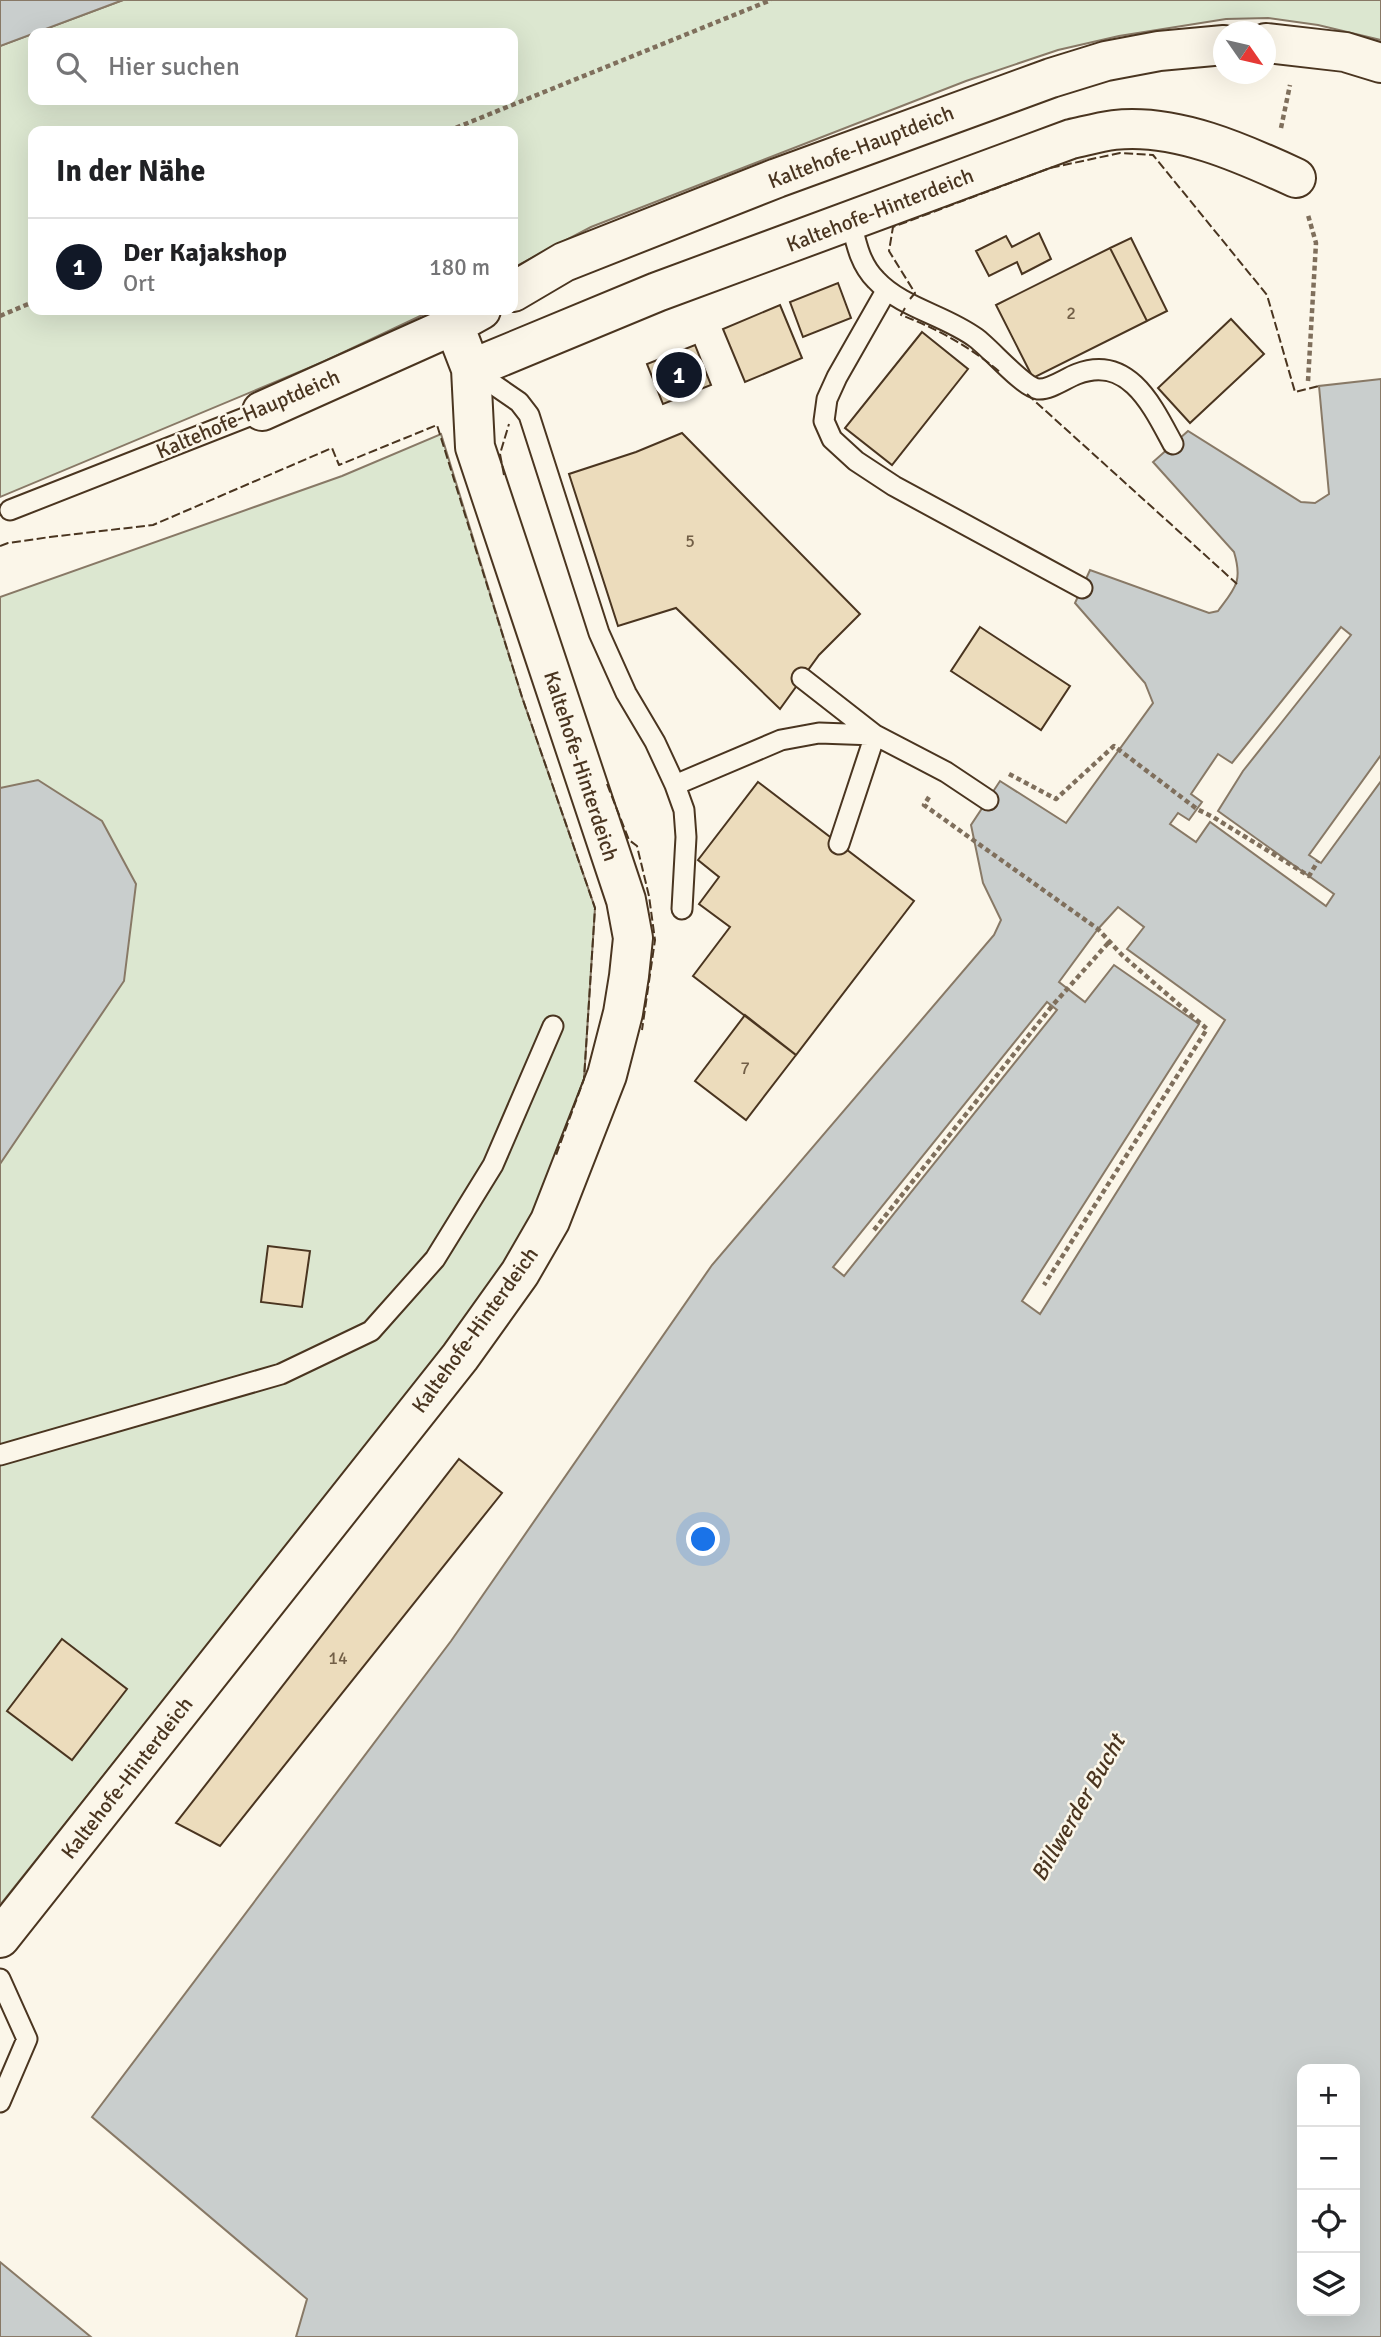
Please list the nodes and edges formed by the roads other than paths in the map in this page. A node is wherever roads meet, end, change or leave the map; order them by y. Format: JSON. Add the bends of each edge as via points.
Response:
{"nodes":[{"id":1,"x":1276,"y":44,"type":"edge"},
{"id":2,"x":1213,"y":46,"type":"edge"},
{"id":3,"x":1381,"y":63,"type":"edge"},
{"id":4,"x":1301,"y":194,"type":"road end"},
{"id":5,"x":851,"y":222,"type":"junction"},
{"id":6,"x":518,"y":289,"type":"edge"},
{"id":7,"x":886,"y":291,"type":"junction"},
{"id":8,"x":467,"y":317,"type":"edge"},
{"id":9,"x":471,"y":369,"type":"junction"},
{"id":10,"x":262,"y":411,"type":"joint"},
{"id":11,"x":1173,"y":444,"type":"dead end"},
{"id":12,"x":10,"y":510,"type":"dead end"},
{"id":13,"x":1082,"y":589,"type":"dead end"},
{"id":14,"x":802,"y":678,"type":"dead end"},
{"id":15,"x":875,"y":735,"type":"junction"},
{"id":16,"x":675,"y":785,"type":"junction"},
{"id":17,"x":988,"y":800,"type":"dead end"},
{"id":18,"x":839,"y":844,"type":"dead end"},
{"id":19,"x":681,"y":909,"type":"dead end"},
{"id":20,"x":553,"y":1026,"type":"dead end"},
{"id":21,"x":0,"y":1455,"type":"edge"},
{"id":22,"x":0,"y":1938,"type":"edge"},
{"id":23,"x":0,"y":1979,"type":"edge"},
{"id":24,"x":0,"y":2102,"type":"edge"}],
"edges":[{"from":1,"to":3,"type":"street","via":[[1345,52]]},
{"from":2,"to":6,"type":"street","name":"Kaltehofe-Hauptdeich","via":[[1106,61],[1025,87],[564,262]]},
{"from":4,"to":5,"type":"street","name":"Kaltehofe-Hinterdeich","via":[[1258,160],[1195,139],[1149,130],[1114,130],[1028,153]]},
{"from":5,"to":7,"type":"lane","via":[[860,256]]},
{"from":5,"to":9,"type":"street","name":"Kaltehofe-Hinterdeich","via":[[657,292]]},
{"from":7,"to":11,"type":"lane","via":[[945,318],[993,351],[1036,389],[1081,372],[1107,370],[1128,377],[1148,399]]},
{"from":7,"to":13,"type":"lane","via":[[827,399],[824,421],[832,439],[856,461],[903,491]]},
{"from":8,"to":9,"type":"street","name":"Kaltehofe-Hinterdeich"},
{"from":8,"to":10,"type":"street","name":"Kaltehofe-Hauptdeich"},
{"from":9,"to":16,"type":"lane","via":[[519,402],[529,415],[599,634]]},
{"from":9,"to":22,"type":"street","name":"Kaltehofe-Hinterdeich","via":[[475,447],[631,925],[629,976],[607,1075],[550,1221],[520,1273],[451,1368]]},
{"from":10,"to":12,"type":"lane","name":"Kaltehofe-Hauptdeich"},
{"from":14,"to":15,"type":"lane"},
{"from":15,"to":16,"type":"lane","via":[[819,733],[781,740]]},
{"from":15,"to":17,"type":"lane"},
{"from":15,"to":18,"type":"lane"},
{"from":16,"to":19,"type":"lane","via":[[684,810],[686,837]]},
{"from":20,"to":21,"type":"lane","via":[[493,1165],[435,1259],[371,1331],[281,1374]]},
{"from":23,"to":24,"type":"lane","via":[[27,2039]]}]}
